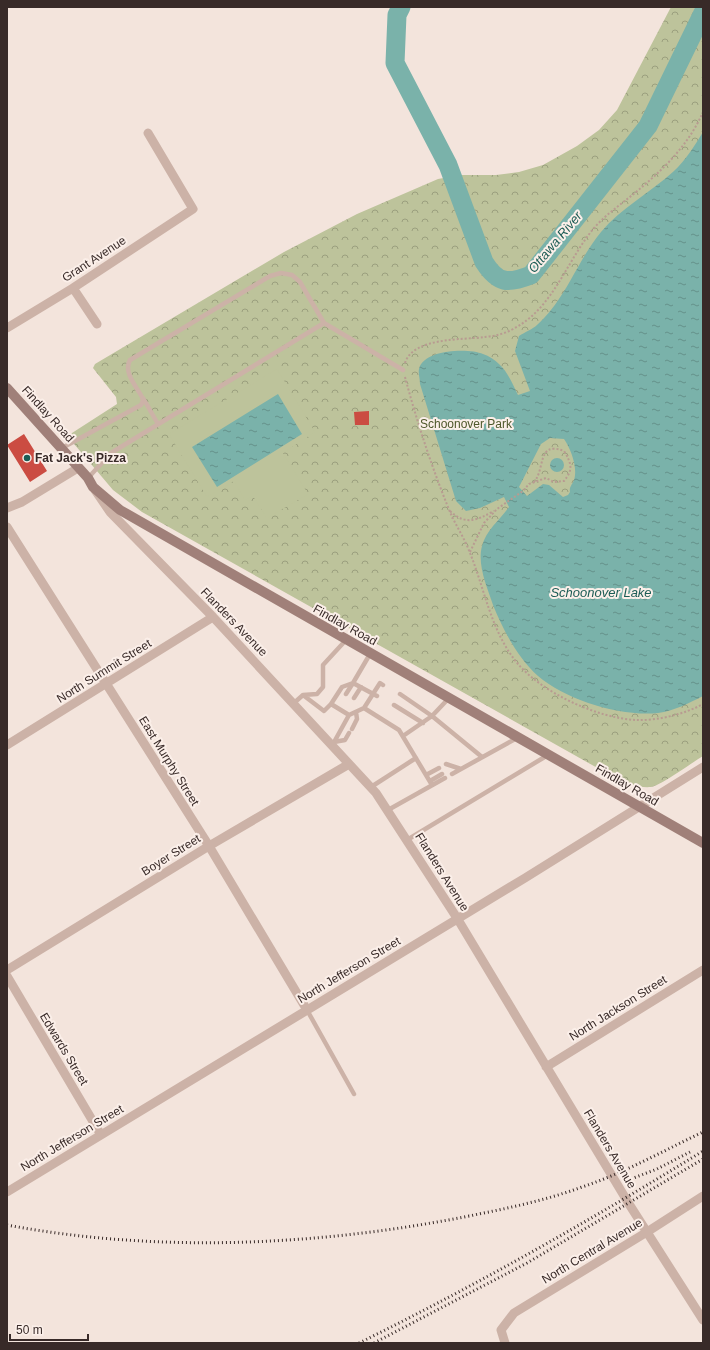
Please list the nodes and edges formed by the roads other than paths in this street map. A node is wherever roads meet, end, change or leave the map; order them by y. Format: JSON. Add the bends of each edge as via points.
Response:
{"nodes":[{"id":1,"x":148,"y":133,"type":"dead end"},
{"id":2,"x":73,"y":288,"type":"junction"},
{"id":3,"x":324,"y":323,"type":"junction"},
{"id":4,"x":97,"y":324,"type":"dead end"},
{"id":5,"x":7,"y":328,"type":"edge"},
{"id":6,"x":403,"y":370,"type":"road end"},
{"id":7,"x":7,"y":388,"type":"edge"},
{"id":8,"x":142,"y":397,"type":"junction"},
{"id":9,"x":158,"y":424,"type":"junction"},
{"id":10,"x":62,"y":448,"type":"junction"},
{"id":11,"x":78,"y":468,"type":"junction"},
{"id":12,"x":91,"y":483,"type":"junction"},
{"id":13,"x":7,"y":508,"type":"edge"},
{"id":14,"x":7,"y":527,"type":"edge"},
{"id":15,"x":213,"y":617,"type":"junction"},
{"id":16,"x":346,"y":640,"type":"junction"},
{"id":17,"x":370,"y":654,"type":"junction"},
{"id":18,"x":353,"y":683,"type":"junction"},
{"id":19,"x":107,"y":684,"type":"junction"},
{"id":20,"x":383,"y":685,"type":"dead end"},
{"id":21,"x":361,"y":687,"type":"junction"},
{"id":22,"x":346,"y":694,"type":"dead end"},
{"id":23,"x":400,"y":694,"type":"dead end"},
{"id":24,"x":303,"y":695,"type":"junction"},
{"id":25,"x":375,"y":695,"type":"junction"},
{"id":26,"x":354,"y":698,"type":"dead end"},
{"id":27,"x":449,"y":698,"type":"junction"},
{"id":28,"x":294,"y":703,"type":"junction"},
{"id":29,"x":340,"y":703,"type":"dead end"},
{"id":30,"x":331,"y":704,"type":"junction"},
{"id":31,"x":394,"y":705,"type":"dead end"},
{"id":32,"x":337,"y":708,"type":"junction"},
{"id":33,"x":364,"y":708,"type":"junction"},
{"id":34,"x":348,"y":712,"type":"junction"},
{"id":35,"x":356,"y":712,"type":"junction"},
{"id":36,"x":432,"y":716,"type":"junction"},
{"id":37,"x":423,"y":722,"type":"junction"},
{"id":38,"x":404,"y":736,"type":"junction"},
{"id":39,"x":518,"y":737,"type":"junction"},
{"id":40,"x":334,"y":743,"type":"junction"},
{"id":41,"x":7,"y":745,"type":"edge"},
{"id":42,"x":548,"y":755,"type":"junction"},
{"id":43,"x":482,"y":757,"type":"junction"},
{"id":44,"x":416,"y":758,"type":"junction"},
{"id":45,"x":349,"y":764,"type":"junction"},
{"id":46,"x":446,"y":764,"type":"dead end"},
{"id":47,"x":703,"y":767,"type":"edge"},
{"id":48,"x":439,"y":768,"type":"dead end"},
{"id":49,"x":426,"y":775,"type":"junction"},
{"id":50,"x":444,"y":776,"type":"dead end"},
{"id":51,"x":431,"y":783,"type":"junction"},
{"id":52,"x":371,"y":787,"type":"junction"},
{"id":53,"x":639,"y":807,"type":"junction"},
{"id":54,"x":388,"y":810,"type":"junction"},
{"id":55,"x":407,"y":840,"type":"junction"},
{"id":56,"x":703,"y":843,"type":"edge"},
{"id":57,"x":209,"y":846,"type":"junction"},
{"id":58,"x":457,"y":918,"type":"junction"},
{"id":59,"x":7,"y":970,"type":"edge"},
{"id":60,"x":703,"y":970,"type":"edge"},
{"id":61,"x":7,"y":976,"type":"edge"},
{"id":62,"x":307,"y":1010,"type":"junction"},
{"id":63,"x":546,"y":1066,"type":"junction"},
{"id":64,"x":354,"y":1094,"type":"dead end"},
{"id":65,"x":101,"y":1135,"type":"junction"},
{"id":66,"x":7,"y":1192,"type":"edge"},
{"id":67,"x":703,"y":1196,"type":"edge"},
{"id":68,"x":647,"y":1232,"type":"junction"},
{"id":69,"x":703,"y":1320,"type":"edge"},
{"id":70,"x":505,"y":1343,"type":"edge"}],
"edges":[{"from":1,"to":2,"type":"street","name":"Grant Avenue","via":[[193,209]]},
{"from":2,"to":4,"type":"street"},
{"from":2,"to":5,"type":"street","name":"Grant Avenue"},
{"from":3,"to":6,"type":"lane"},
{"from":3,"to":8,"type":"lane","via":[[300,282],[292,275],[281,273],[270,276],[130,360],[127,365],[128,372]]},
{"from":3,"to":9,"type":"lane"},
{"from":7,"to":10,"type":"main road","name":"Findlay Road"},
{"from":8,"to":9,"type":"lane"},
{"from":8,"to":10,"type":"lane","via":[[141,405]]},
{"from":9,"to":12,"type":"lane","via":[[111,453]]},
{"from":10,"to":11,"type":"main road","name":"Findlay Road"},
{"from":11,"to":12,"type":"main road","name":"Findlay Road"},
{"from":11,"to":13,"type":"street","via":[[22,502]]},
{"from":12,"to":15,"type":"street","name":"Flanders Avenue","via":[[110,512]]},
{"from":12,"to":16,"type":"main road","name":"Findlay Road","via":[[134,520]]},
{"from":14,"to":19,"type":"street","name":"East Murphy Street"},
{"from":15,"to":19,"type":"street","name":"North Summit Street"},
{"from":15,"to":28,"type":"street","name":"Flanders Avenue"},
{"from":16,"to":17,"type":"main road","name":"Findlay Road"},
{"from":16,"to":24,"type":"lane","via":[[323,665],[323,687],[316,694]]},
{"from":17,"to":18,"type":"lane"},
{"from":17,"to":27,"type":"main road","name":"Findlay Road"},
{"from":18,"to":21,"type":"lane"},
{"from":18,"to":22,"type":"lane"},
{"from":18,"to":30,"type":"lane","via":[[342,687]]},
{"from":19,"to":41,"type":"street","name":"North Summit Street"},
{"from":19,"to":57,"type":"street","name":"East Murphy Street"},
{"from":20,"to":25,"type":"lane","via":[[380,683]]},
{"from":21,"to":25,"type":"lane"},
{"from":21,"to":26,"type":"lane"},
{"from":23,"to":36,"type":"lane"},
{"from":24,"to":28,"type":"lane"},
{"from":24,"to":30,"type":"lane","via":[[324,711]]},
{"from":25,"to":33,"type":"lane"},
{"from":27,"to":36,"type":"lane"},
{"from":27,"to":39,"type":"main road","name":"Findlay Road"},
{"from":28,"to":40,"type":"street","name":"Flanders Avenue"},
{"from":29,"to":32,"type":"lane"},
{"from":30,"to":32,"type":"lane"},
{"from":31,"to":37,"type":"lane"},
{"from":32,"to":34,"type":"lane"},
{"from":33,"to":35,"type":"lane"},
{"from":33,"to":38,"type":"lane","via":[[399,730]]},
{"from":34,"to":35,"type":"lane"},
{"from":34,"to":40,"type":"lane"},
{"from":35,"to":40,"type":"lane","via":[[357,719],[345,740]]},
{"from":36,"to":37,"type":"lane"},
{"from":36,"to":43,"type":"lane"},
{"from":37,"to":38,"type":"lane"},
{"from":38,"to":44,"type":"lane"},
{"from":39,"to":42,"type":"main road","name":"Findlay Road"},
{"from":39,"to":43,"type":"lane"},
{"from":40,"to":45,"type":"street","name":"Flanders Avenue"},
{"from":42,"to":53,"type":"main road","name":"Findlay Road"},
{"from":42,"to":55,"type":"lane"},
{"from":43,"to":46,"type":"lane","via":[[461,769],[452,770]]},
{"from":44,"to":49,"type":"lane"},
{"from":44,"to":52,"type":"lane"},
{"from":45,"to":52,"type":"street","name":"Flanders Avenue"},
{"from":45,"to":57,"type":"street","name":"Boyer Street"},
{"from":47,"to":53,"type":"street","name":"North Jefferson Street"},
{"from":48,"to":49,"type":"lane"},
{"from":49,"to":51,"type":"lane"},
{"from":50,"to":51,"type":"lane"},
{"from":51,"to":54,"type":"lane"},
{"from":52,"to":54,"type":"street","name":"Flanders Avenue"},
{"from":53,"to":56,"type":"main road","name":"Findlay Road"},
{"from":53,"to":58,"type":"street","name":"North Jefferson Street"},
{"from":54,"to":55,"type":"street","name":"Flanders Avenue"},
{"from":55,"to":58,"type":"street","name":"Flanders Avenue"},
{"from":57,"to":59,"type":"street","name":"Boyer Street"},
{"from":57,"to":62,"type":"street","name":"East Murphy Street"},
{"from":58,"to":62,"type":"street","name":"North Jefferson Street"},
{"from":58,"to":63,"type":"street","name":"Flanders Avenue"},
{"from":60,"to":63,"type":"street","name":"North Jackson Street"},
{"from":61,"to":65,"type":"street","name":"Edwards Street"},
{"from":62,"to":64,"type":"lane"},
{"from":62,"to":65,"type":"street","name":"North Jefferson Street"},
{"from":63,"to":68,"type":"street","name":"Flanders Avenue"},
{"from":65,"to":66,"type":"street","name":"North Jefferson Street"},
{"from":67,"to":68,"type":"street","name":"North Central Avenue"},
{"from":68,"to":69,"type":"street","name":"Flanders Avenue"},
{"from":68,"to":70,"type":"street","name":"North Central Avenue","via":[[514,1313],[502,1326],[501,1333]]}]}
